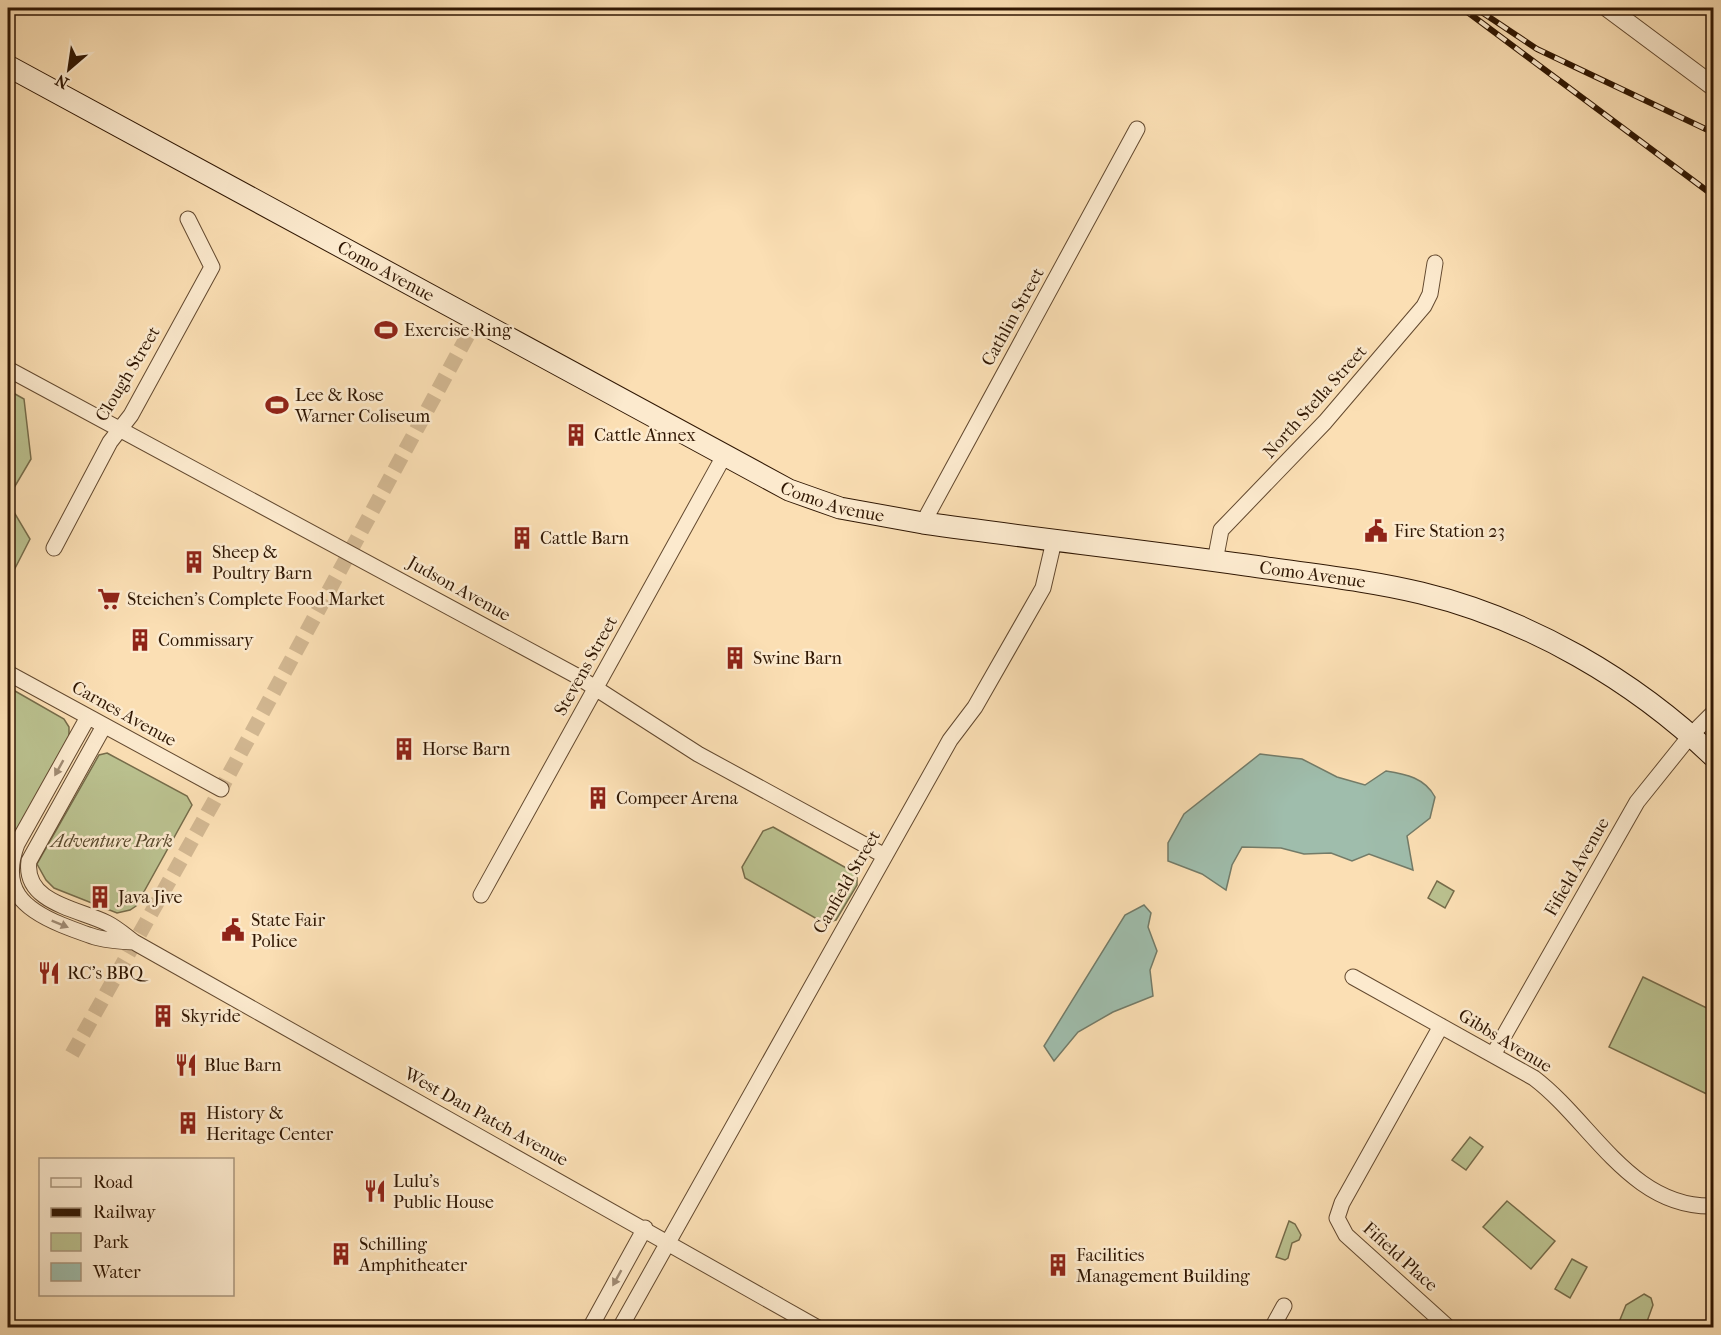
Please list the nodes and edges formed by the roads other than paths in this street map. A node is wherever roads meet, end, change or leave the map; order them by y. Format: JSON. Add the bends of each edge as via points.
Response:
{"nodes":[{"id":1,"x":1608,"y":8,"type":"edge"},
{"id":2,"x":8,"y":66,"type":"edge"},
{"id":3,"x":1713,"y":87,"type":"edge"},
{"id":4,"x":1137,"y":129,"type":"dead end"},
{"id":5,"x":188,"y":219,"type":"dead end"},
{"id":6,"x":1435,"y":263,"type":"dead end"},
{"id":7,"x":8,"y":369,"type":"edge"},
{"id":8,"x":119,"y":430,"type":"junction"},
{"id":9,"x":724,"y":456,"type":"junction"},
{"id":10,"x":923,"y":523,"type":"junction"},
{"id":11,"x":1054,"y":541,"type":"junction"},
{"id":12,"x":54,"y":548,"type":"dead end"},
{"id":13,"x":1215,"y":561,"type":"junction"},
{"id":14,"x":8,"y":673,"type":"edge"},
{"id":15,"x":596,"y":689,"type":"junction"},
{"id":16,"x":1713,"y":712,"type":"edge"},
{"id":17,"x":88,"y":717,"type":"junction"},
{"id":18,"x":104,"y":726,"type":"junction"},
{"id":19,"x":1690,"y":736,"type":"junction"},
{"id":20,"x":1713,"y":757,"type":"edge"},
{"id":21,"x":221,"y":789,"type":"dead end"},
{"id":22,"x":885,"y":856,"type":"junction"},
{"id":23,"x":480,"y":895,"type":"dead end"},
{"id":24,"x":134,"y":942,"type":"junction"},
{"id":25,"x":1353,"y":977,"type":"dead end"},
{"id":26,"x":1441,"y":1026,"type":"junction"},
{"id":27,"x":1493,"y":1055,"type":"junction"},
{"id":28,"x":1713,"y":1206,"type":"edge"},
{"id":29,"x":645,"y":1228,"type":"junction"},
{"id":30,"x":668,"y":1241,"type":"junction"},
{"id":31,"x":1284,"y":1306,"type":"dead end"},
{"id":32,"x":590,"y":1328,"type":"edge"},
{"id":33,"x":620,"y":1328,"type":"edge"},
{"id":34,"x":818,"y":1328,"type":"edge"},
{"id":35,"x":1272,"y":1328,"type":"edge"},
{"id":36,"x":1449,"y":1328,"type":"edge"}],
"edges":[{"from":1,"to":3,"type":"street"},
{"from":2,"to":9,"type":"main road","name":"Como Avenue"},
{"from":4,"to":10,"type":"street","name":"Cathlin Street"},
{"from":5,"to":8,"type":"street","name":"Clough Street","via":[[212,267]]},
{"from":6,"to":13,"type":"street","name":"North Stella Street","via":[[1424,306],[1325,422],[1221,530]]},
{"from":7,"to":8,"type":"street","name":"Judson Avenue"},
{"from":8,"to":12,"type":"street","name":"Clough Street"},
{"from":8,"to":15,"type":"street","name":"Judson Avenue","via":[[368,561]]},
{"from":9,"to":10,"type":"main road","name":"Como Avenue","via":[[812,500]]},
{"from":9,"to":15,"type":"street","name":"Stevens Street"},
{"from":10,"to":11,"type":"main road","name":"Como Avenue"},
{"from":11,"to":13,"type":"main road","name":"Como Avenue"},
{"from":11,"to":22,"type":"street","name":"Canfield Street","via":[[1043,588]]},
{"from":13,"to":19,"type":"main road","name":"Como Avenue","via":[[1391,586],[1469,607],[1581,658],[1639,694]]},
{"from":14,"to":17,"type":"street","name":"Carnes Avenue"},
{"from":15,"to":22,"type":"street","name":"Judson Avenue","via":[[698,754]]},
{"from":15,"to":23,"type":"street","name":"Stevens Street"},
{"from":16,"to":19,"type":"street","name":"Fifield Avenue"},
{"from":17,"to":18,"type":"street","name":"Carnes Avenue"},
{"from":17,"to":24,"type":"street","name":"West Dan Patch Avenue","one_way":true,"via":[[16,844],[10,867],[15,890],[27,907],[45,918],[102,941]]},
{"from":18,"to":21,"type":"street","name":"Carnes Avenue"},
{"from":18,"to":24,"type":"street","name":"West Dan Patch Avenue","via":[[32,852],[28,869],[33,885],[45,897],[109,924]]},
{"from":19,"to":20,"type":"main road","name":"Como Avenue"},
{"from":19,"to":27,"type":"street","name":"Fifield Avenue","via":[[1637,802]]},
{"from":22,"to":30,"type":"street","name":"Canfield Street"},
{"from":24,"to":29,"type":"street","name":"West Dan Patch Avenue"},
{"from":25,"to":26,"type":"street","name":"Gibbs Avenue"},
{"from":26,"to":27,"type":"street","name":"Gibbs Avenue"},
{"from":26,"to":36,"type":"street","name":"Fifield Place","via":[[1338,1210],[1338,1222],[1346,1235]]},
{"from":27,"to":28,"type":"street","name":"Gibbs Avenue","via":[[1534,1078],[1555,1096],[1624,1169],[1647,1187],[1685,1204]]},
{"from":29,"to":30,"type":"street","name":"West Dan Patch Avenue"},
{"from":29,"to":32,"type":"street","one_way":true},
{"from":30,"to":33,"type":"street","name":"Canfield Street"},
{"from":30,"to":34,"type":"street","name":"West Dan Patch Avenue"},
{"from":31,"to":35,"type":"street"}]}
